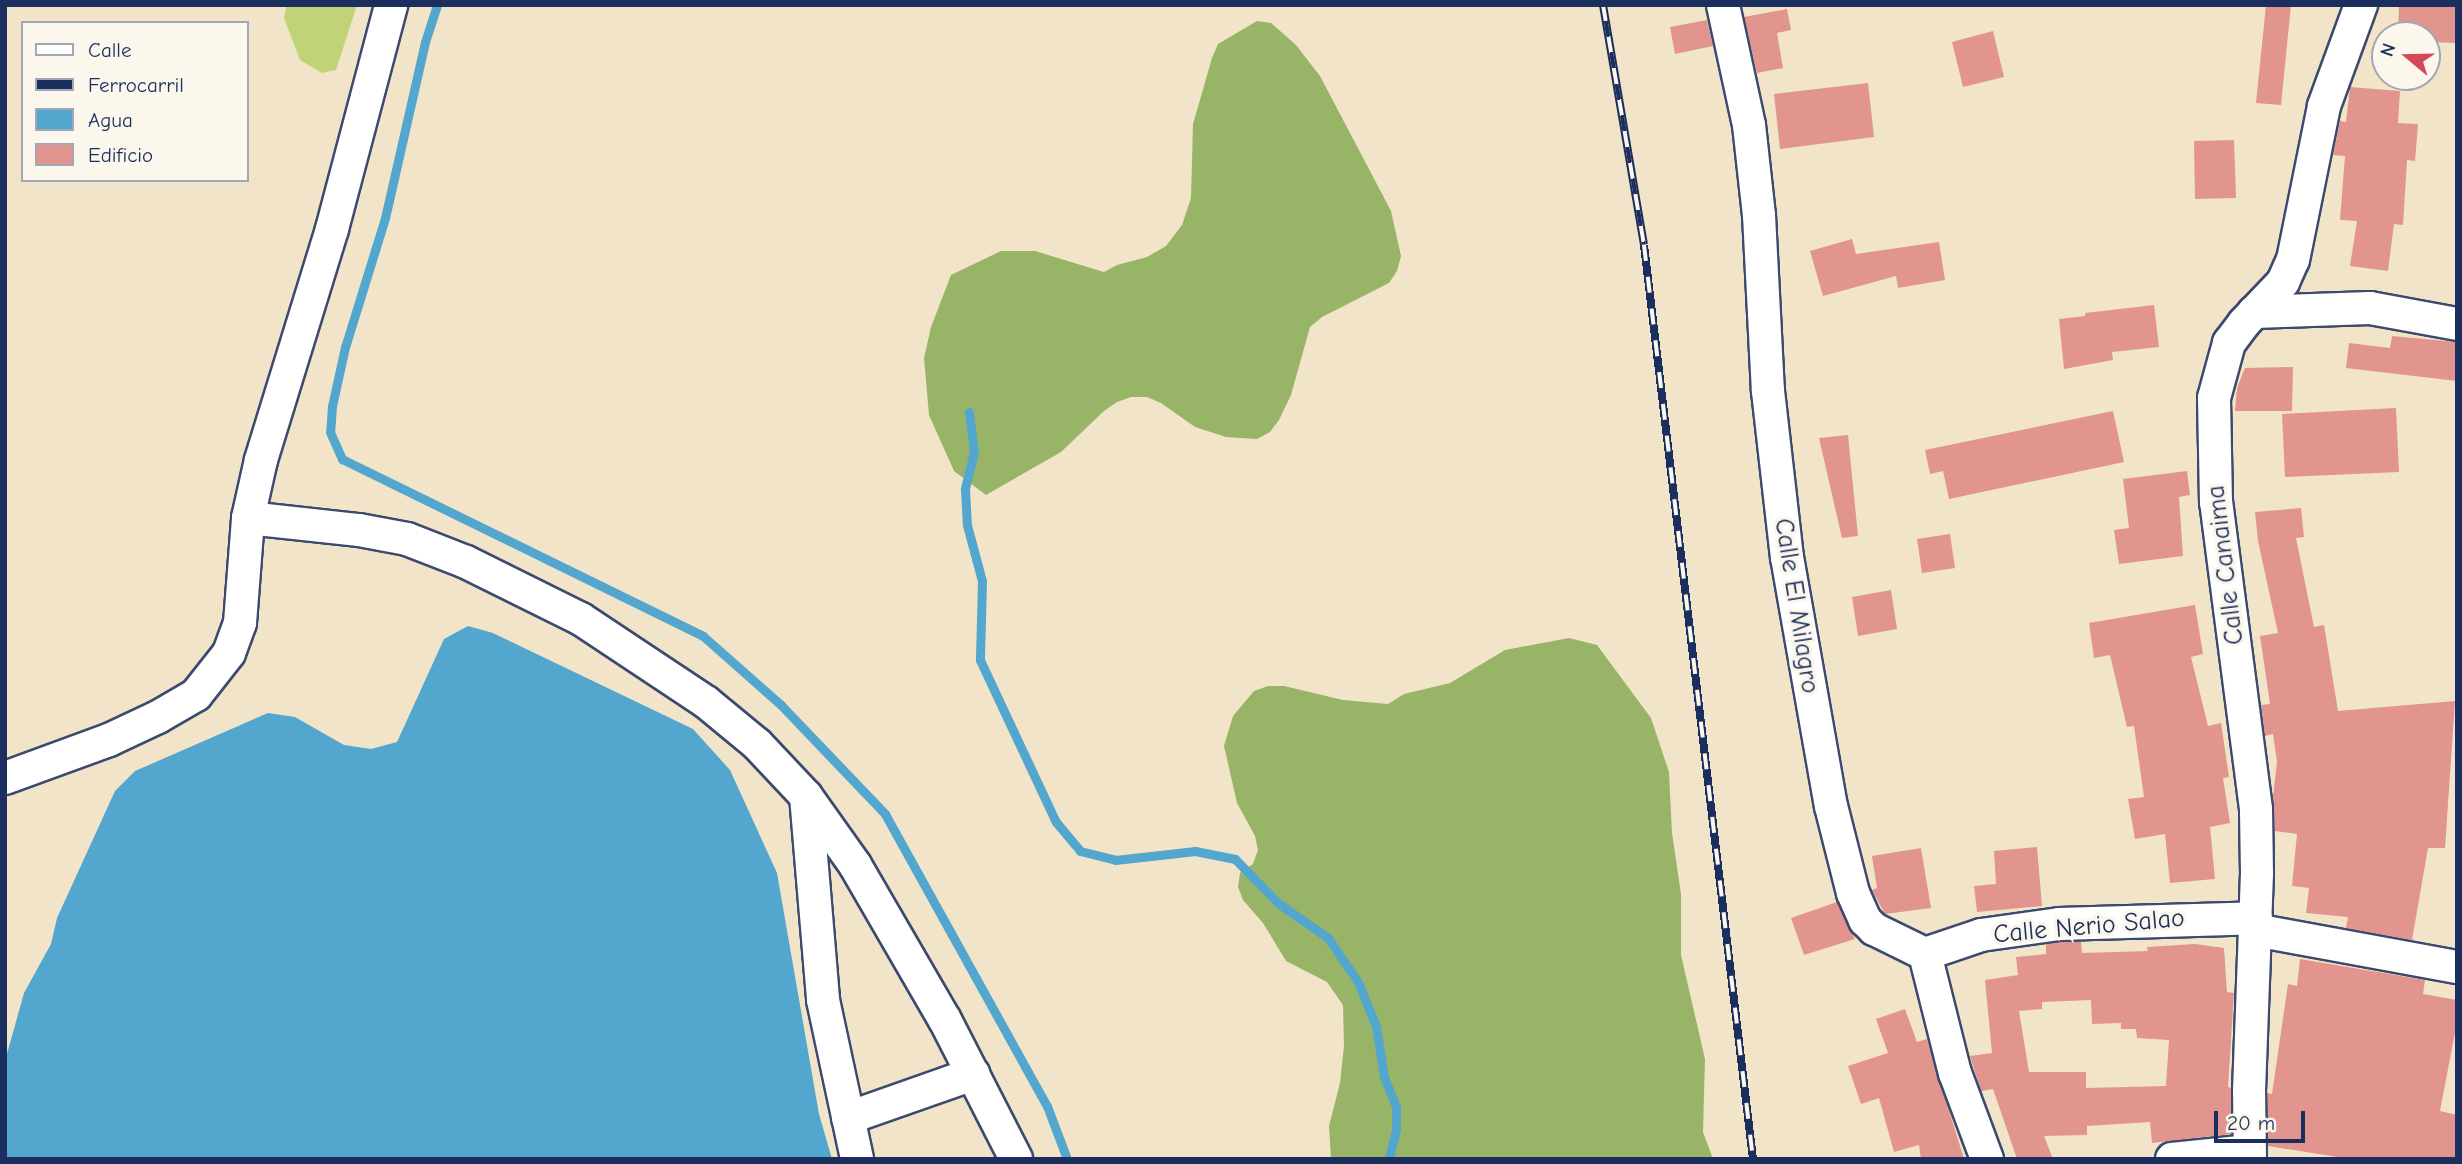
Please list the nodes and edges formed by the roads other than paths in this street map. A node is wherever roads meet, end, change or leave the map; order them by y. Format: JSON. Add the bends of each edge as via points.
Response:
{"nodes":[{"id":1,"x":391,"y":5,"type":"edge"},
{"id":2,"x":1723,"y":5,"type":"edge"},
{"id":3,"x":2361,"y":5,"type":"edge"},
{"id":4,"x":2255,"y":312,"type":"junction"},
{"id":5,"x":2457,"y":324,"type":"edge"},
{"id":6,"x":248,"y":518,"type":"junction"},
{"id":7,"x":5,"y":778,"type":"edge"},
{"id":8,"x":806,"y":796,"type":"junction"},
{"id":9,"x":2256,"y":924,"type":"junction"},
{"id":10,"x":1925,"y":954,"type":"junction"},
{"id":11,"x":2457,"y":967,"type":"edge"},
{"id":12,"x":973,"y":1074,"type":"junction"},
{"id":13,"x":848,"y":1118,"type":"junction"},
{"id":14,"x":2250,"y":1155,"type":"edge"},
{"id":15,"x":857,"y":1159,"type":"edge"},
{"id":16,"x":1016,"y":1159,"type":"edge"},
{"id":17,"x":1987,"y":1159,"type":"edge"},
{"id":18,"x":2172,"y":1159,"type":"edge"}],
"edges":[{"from":1,"to":6,"type":"street"},
{"from":2,"to":10,"type":"street","name":"Calle El Milagro","via":[[1750,138],[1763,270],[1768,391],[1787,557],[1831,806],[1853,893],[1865,920]]},
{"from":3,"to":4,"type":"street","name":"Calle Canaima","via":[[2324,106],[2293,260],[2283,282]]},
{"from":4,"to":5,"type":"street","via":[[2370,308]]},
{"from":4,"to":9,"type":"street","name":"Calle Canaima","via":[[2229,343],[2219,371],[2214,445],[2217,503],[2256,809]]},
{"from":6,"to":7,"type":"street","via":[[240,623],[229,653],[196,695],[109,740]]},
{"from":6,"to":8,"type":"street","via":[[407,539],[518,586],[581,619],[706,702],[757,744]]},
{"from":8,"to":12,"type":"street","via":[[855,865]]},
{"from":8,"to":13,"type":"street","via":[[822,1000]]},
{"from":9,"to":10,"type":"street","name":"Calle Nerio Salao","via":[[2059,924],[1981,935]]},
{"from":9,"to":11,"type":"street","name":"Calle Nerio Salao"},
{"from":9,"to":14,"type":"street","name":"Calle Canaima"},
{"from":10,"to":17,"type":"street","via":[[1955,1073]]},
{"from":12,"to":13,"type":"street"},
{"from":12,"to":16,"type":"street"},
{"from":13,"to":15,"type":"street"},
{"from":14,"to":18,"type":"street"}]}
